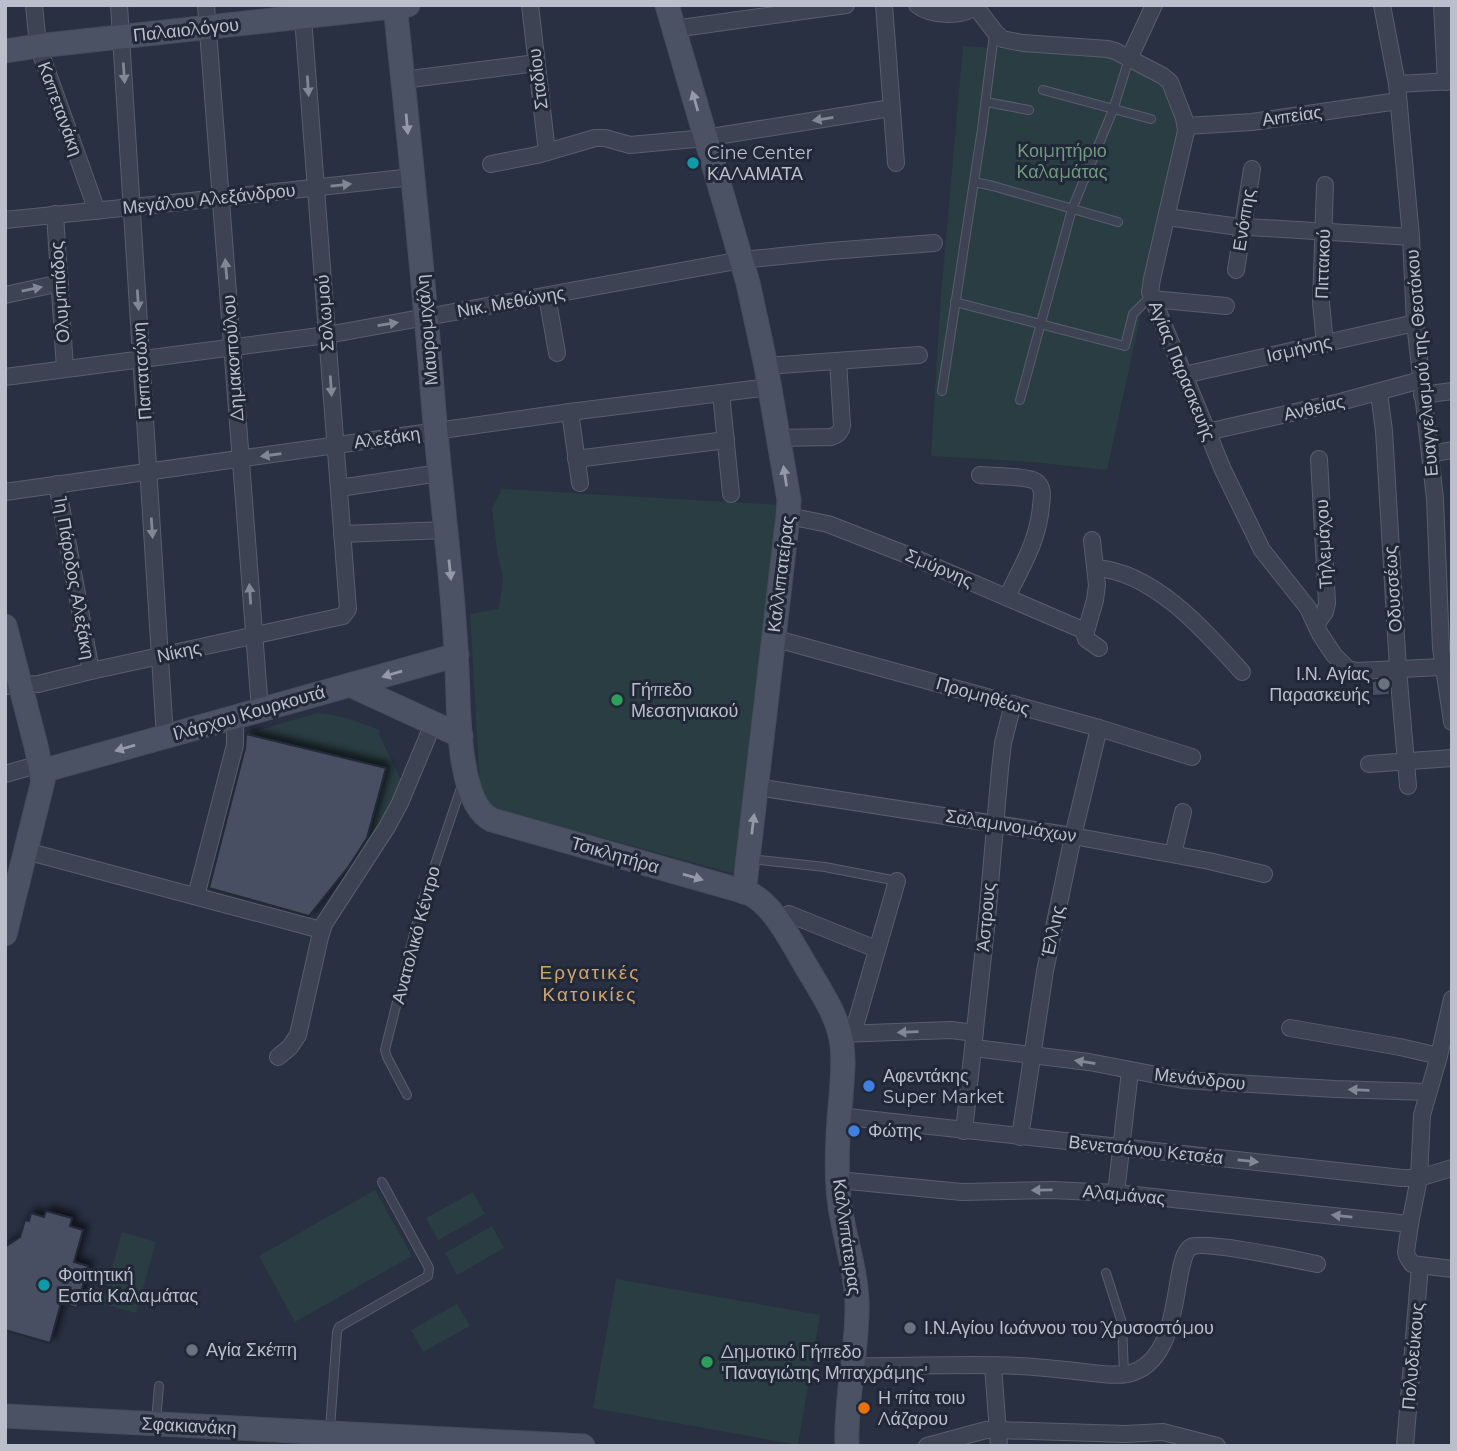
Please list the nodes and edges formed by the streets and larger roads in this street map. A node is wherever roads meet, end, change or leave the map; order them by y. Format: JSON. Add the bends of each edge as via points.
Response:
{"nodes":[{"id":1,"x":34,"y":5,"type":"edge"},
{"id":2,"x":119,"y":5,"type":"edge"},
{"id":3,"x":530,"y":5,"type":"edge"},
{"id":4,"x":667,"y":5,"type":"edge"},
{"id":5,"x":846,"y":5,"type":"edge"},
{"id":6,"x":884,"y":5,"type":"edge"},
{"id":7,"x":916,"y":5,"type":"edge"},
{"id":8,"x":1154,"y":5,"type":"edge"},
{"id":9,"x":1382,"y":5,"type":"edge"},
{"id":10,"x":1442,"y":5,"type":"edge"},
{"id":11,"x":400,"y":6,"type":"edge"},
{"id":12,"x":976,"y":6,"type":"edge"},
{"id":13,"x":311,"y":13,"type":"edge"},
{"id":14,"x":207,"y":17,"type":"edge"},
{"id":15,"x":674,"y":29,"type":"junction"},
{"id":16,"x":121,"y":37,"type":"junction"},
{"id":17,"x":38,"y":46,"type":"junction"},
{"id":18,"x":5,"y":51,"type":"edge"},
{"id":19,"x":1129,"y":59,"type":"junction"},
{"id":20,"x":536,"y":63,"type":"junction"},
{"id":21,"x":403,"y":80,"type":"junction"},
{"id":22,"x":1449,"y":82,"type":"edge"},
{"id":23,"x":1397,"y":92,"type":"junction"},
{"id":24,"x":891,"y":108,"type":"junction"},
{"id":25,"x":1186,"y":126,"type":"junction"},
{"id":26,"x":705,"y":138,"type":"junction"},
{"id":27,"x":547,"y":152,"type":"junction"},
{"id":28,"x":896,"y":163,"type":"dead end"},
{"id":29,"x":491,"y":164,"type":"dead end"},
{"id":30,"x":1252,"y":169,"type":"dead end"},
{"id":31,"x":412,"y":177,"type":"junction"},
{"id":32,"x":1325,"y":184,"type":"dead end"},
{"id":33,"x":316,"y":188,"type":"junction"},
{"id":34,"x":220,"y":198,"type":"junction"},
{"id":35,"x":132,"y":208,"type":"junction"},
{"id":36,"x":97,"y":211,"type":"junction"},
{"id":37,"x":55,"y":214,"type":"junction"},
{"id":38,"x":1167,"y":217,"type":"junction"},
{"id":39,"x":5,"y":220,"type":"edge"},
{"id":40,"x":1244,"y":226,"type":"junction"},
{"id":41,"x":1323,"y":232,"type":"junction"},
{"id":42,"x":1411,"y":237,"type":"junction"},
{"id":43,"x":934,"y":243,"type":"dead end"},
{"id":44,"x":741,"y":260,"type":"junction"},
{"id":45,"x":1236,"y":270,"type":"dead end"},
{"id":46,"x":60,"y":283,"type":"junction"},
{"id":47,"x":5,"y":295,"type":"edge"},
{"id":48,"x":547,"y":296,"type":"junction"},
{"id":49,"x":1151,"y":298,"type":"junction"},
{"id":50,"x":1226,"y":306,"type":"dead end"},
{"id":51,"x":426,"y":318,"type":"junction"},
{"id":52,"x":1415,"y":323,"type":"junction"},
{"id":53,"x":327,"y":335,"type":"junction"},
{"id":54,"x":1325,"y":344,"type":"junction"},
{"id":55,"x":233,"y":347,"type":"junction"},
{"id":56,"x":556,"y":353,"type":"dead end"},
{"id":57,"x":919,"y":355,"type":"dead end"},
{"id":58,"x":141,"y":359,"type":"junction"},
{"id":59,"x":838,"y":360,"type":"junction"},
{"id":60,"x":65,"y":369,"type":"junction"},
{"id":61,"x":1184,"y":375,"type":"junction"},
{"id":62,"x":767,"y":376,"type":"junction"},
{"id":63,"x":5,"y":377,"type":"edge"},
{"id":64,"x":1422,"y":387,"type":"junction"},
{"id":65,"x":1452,"y":391,"type":"edge"},
{"id":66,"x":720,"y":393,"type":"junction"},
{"id":67,"x":1379,"y":393,"type":"junction"},
{"id":68,"x":569,"y":412,"type":"junction"},
{"id":69,"x":436,"y":431,"type":"junction"},
{"id":70,"x":1207,"y":432,"type":"junction"},
{"id":71,"x":778,"y":438,"type":"junction"},
{"id":72,"x":726,"y":440,"type":"junction"},
{"id":73,"x":335,"y":445,"type":"junction"},
{"id":74,"x":1452,"y":450,"type":"edge"},
{"id":75,"x":1430,"y":454,"type":"junction"},
{"id":76,"x":240,"y":459,"type":"junction"},
{"id":77,"x":576,"y":459,"type":"junction"},
{"id":78,"x":1320,"y":460,"type":"dead end"},
{"id":79,"x":148,"y":472,"type":"junction"},
{"id":80,"x":440,"y":474,"type":"junction"},
{"id":81,"x":980,"y":475,"type":"dead end"},
{"id":82,"x":580,"y":484,"type":"dead end"},
{"id":83,"x":57,"y":485,"type":"junction"},
{"id":84,"x":339,"y":488,"type":"junction"},
{"id":85,"x":5,"y":492,"type":"edge"},
{"id":86,"x":732,"y":494,"type":"dead end"},
{"id":87,"x":788,"y":516,"type":"junction"},
{"id":88,"x":446,"y":530,"type":"junction"},
{"id":89,"x":342,"y":534,"type":"junction"},
{"id":90,"x":1092,"y":540,"type":"dead end"},
{"id":91,"x":1096,"y":568,"type":"junction"},
{"id":92,"x":1007,"y":597,"type":"junction"},
{"id":93,"x":348,"y":609,"type":"joint"},
{"id":94,"x":1446,"y":622,"type":"edge"},
{"id":95,"x":1316,"y":625,"type":"junction"},
{"id":96,"x":5,"y":626,"type":"edge"},
{"id":97,"x":1085,"y":631,"type":"junction"},
{"id":98,"x":254,"y":635,"type":"junction"},
{"id":99,"x":773,"y":638,"type":"junction"},
{"id":100,"x":1099,"y":648,"type":"dead end"},
{"id":101,"x":457,"y":655,"type":"junction"},
{"id":102,"x":160,"y":656,"type":"junction"},
{"id":103,"x":1442,"y":667,"type":"junction"},
{"id":104,"x":1398,"y":669,"type":"junction"},
{"id":105,"x":91,"y":671,"type":"junction"},
{"id":106,"x":1242,"y":672,"type":"dead end"},
{"id":107,"x":350,"y":685,"type":"junction"},
{"id":108,"x":13,"y":686,"type":"edge"},
{"id":109,"x":1013,"y":704,"type":"junction"},
{"id":110,"x":260,"y":710,"type":"junction"},
{"id":111,"x":235,"y":717,"type":"junction"},
{"id":112,"x":1452,"y":722,"type":"edge"},
{"id":113,"x":433,"y":724,"type":"junction"},
{"id":114,"x":1099,"y":728,"type":"junction"},
{"id":115,"x":461,"y":736,"type":"junction"},
{"id":116,"x":164,"y":737,"type":"junction"},
{"id":117,"x":1192,"y":757,"type":"dead end"},
{"id":118,"x":1452,"y":758,"type":"edge"},
{"id":119,"x":1406,"y":761,"type":"junction"},
{"id":120,"x":1369,"y":764,"type":"dead end"},
{"id":121,"x":41,"y":768,"type":"junction"},
{"id":122,"x":5,"y":774,"type":"edge"},
{"id":123,"x":1408,"y":786,"type":"dead end"},
{"id":124,"x":757,"y":787,"type":"junction"},
{"id":125,"x":1183,"y":812,"type":"dead end"},
{"id":126,"x":486,"y":818,"type":"joint"},
{"id":127,"x":995,"y":824,"type":"junction"},
{"id":128,"x":1073,"y":836,"type":"junction"},
{"id":129,"x":26,"y":851,"type":"junction"},
{"id":130,"x":1172,"y":854,"type":"junction"},
{"id":131,"x":1264,"y":874,"type":"dead end"},
{"id":132,"x":897,"y":881,"type":"road end"},
{"id":133,"x":744,"y":892,"type":"junction"},
{"id":134,"x":196,"y":896,"type":"junction"},
{"id":135,"x":777,"y":920,"type":"junction"},
{"id":136,"x":321,"y":930,"type":"junction"},
{"id":137,"x":5,"y":934,"type":"edge"},
{"id":138,"x":876,"y":949,"type":"junction"},
{"id":139,"x":1452,"y":999,"type":"edge"},
{"id":140,"x":1290,"y":1028,"type":"dead end"},
{"id":141,"x":840,"y":1034,"type":"junction"},
{"id":142,"x":974,"y":1040,"type":"junction"},
{"id":143,"x":1032,"y":1054,"type":"junction"},
{"id":144,"x":1439,"y":1056,"type":"junction"},
{"id":145,"x":278,"y":1057,"type":"dead end"},
{"id":146,"x":1130,"y":1070,"type":"junction"},
{"id":147,"x":1428,"y":1092,"type":"junction"},
{"id":148,"x":839,"y":1116,"type":"junction"},
{"id":149,"x":964,"y":1131,"type":"junction"},
{"id":150,"x":1020,"y":1136,"type":"junction"},
{"id":151,"x":1121,"y":1148,"type":"junction"},
{"id":152,"x":1452,"y":1168,"type":"edge"},
{"id":153,"x":1419,"y":1178,"type":"junction"},
{"id":154,"x":838,"y":1180,"type":"junction"},
{"id":155,"x":1115,"y":1193,"type":"junction"},
{"id":156,"x":1410,"y":1224,"type":"junction"},
{"id":157,"x":1317,"y":1264,"type":"dead end"},
{"id":158,"x":1420,"y":1266,"type":"junction"},
{"id":159,"x":1452,"y":1269,"type":"edge"},
{"id":160,"x":853,"y":1366,"type":"junction"},
{"id":161,"x":993,"y":1366,"type":"junction"},
{"id":162,"x":5,"y":1416,"type":"edge"},
{"id":163,"x":271,"y":1438,"type":"edge"},
{"id":164,"x":998,"y":1438,"type":"edge"},
{"id":165,"x":1075,"y":1438,"type":"edge"},
{"id":166,"x":583,"y":1446,"type":"edge"},
{"id":167,"x":847,"y":1446,"type":"edge"},
{"id":168,"x":927,"y":1446,"type":"edge"},
{"id":169,"x":1217,"y":1446,"type":"edge"},
{"id":170,"x":1405,"y":1446,"type":"edge"}],
"edges":[{"from":1,"to":17,"type":"street","name":"Καπετανάκη"},
{"from":2,"to":16,"type":"street","name":"Παπατσώνη"},
{"from":3,"to":20,"type":"street","name":"Σταδίου"},
{"from":4,"to":15,"type":"street"},
{"from":5,"to":15,"type":"street"},
{"from":6,"to":24,"type":"street"},
{"from":7,"to":12,"type":"street","via":[[931,13],[958,13]]},
{"from":8,"to":19,"type":"street"},
{"from":9,"to":23,"type":"street","name":"Ευαγγελισμού της Θεοτόκου"},
{"from":10,"to":22,"type":"street"},
{"from":11,"to":13,"type":"street","name":"Παλαιολόγου"},
{"from":11,"to":21,"type":"street","name":"Μαυρομιχάλη"},
{"from":12,"to":19,"type":"street","via":[[1002,39],[1108,49]]},
{"from":13,"to":14,"type":"street","name":"Παλαιολόγου"},
{"from":13,"to":33,"type":"street","name":"Σολωμού","one_way":true},
{"from":14,"to":16,"type":"street","name":"Παλαιολόγου"},
{"from":14,"to":34,"type":"street","name":"Δημακοπούλου"},
{"from":26,"to":15,"type":"street","one_way":true},
{"from":16,"to":17,"type":"street","name":"Παλαιολόγου"},
{"from":16,"to":35,"type":"street","name":"Παπατσώνη","one_way":true},
{"from":17,"to":18,"type":"street","name":"Παλαιολόγου"},
{"from":17,"to":36,"type":"street","name":"Καπετανάκη"},
{"from":19,"to":25,"type":"street","via":[[1170,82]]},
{"from":20,"to":21,"type":"street"},
{"from":20,"to":27,"type":"street","name":"Σταδίου"},
{"from":21,"to":31,"type":"street","name":"Μαυρομιχάλη","one_way":true},
{"from":22,"to":23,"type":"street","name":"Αιπείας"},
{"from":23,"to":25,"type":"street","name":"Αιπείας","via":[[1252,122]]},
{"from":23,"to":42,"type":"street","name":"Ευαγγελισμού της Θεοτόκου"},
{"from":24,"to":26,"type":"street","one_way":true},
{"from":24,"to":28,"type":"street"},
{"from":25,"to":38,"type":"street","name":"Αγίας Παρασκευής"},
{"from":26,"to":27,"type":"street","via":[[630,145],[595,138]]},
{"from":26,"to":44,"type":"street"},
{"from":27,"to":29,"type":"street"},
{"from":30,"to":40,"type":"street","name":"Ενόπης"},
{"from":33,"to":31,"type":"street","name":"Μεγάλου Αλεξάνδρου","one_way":true},
{"from":31,"to":51,"type":"street","name":"Μαυρομιχάλη"},
{"from":32,"to":41,"type":"street","name":"Πιττακού"},
{"from":33,"to":34,"type":"street","name":"Μεγάλου Αλεξάνδρου"},
{"from":33,"to":53,"type":"street","name":"Σολωμού"},
{"from":34,"to":35,"type":"street","name":"Μεγάλου Αλεξάνδρου"},
{"from":55,"to":34,"type":"street","name":"Δημακοπούλου","one_way":true},
{"from":35,"to":36,"type":"street","name":"Μεγάλου Αλεξάνδρου"},
{"from":35,"to":58,"type":"street","name":"Παπατσώνη","one_way":true},
{"from":36,"to":37,"type":"street","name":"Μεγάλου Αλεξάνδρου"},
{"from":37,"to":39,"type":"street","name":"Μεγάλου Αλεξάνδρου"},
{"from":37,"to":46,"type":"street","name":"Ολυμπιάδος"},
{"from":38,"to":40,"type":"street"},
{"from":38,"to":49,"type":"street","name":"Αγίας Παρασκευής"},
{"from":40,"to":41,"type":"street"},
{"from":40,"to":45,"type":"street","name":"Ενόπης"},
{"from":41,"to":42,"type":"street"},
{"from":41,"to":54,"type":"street","name":"Πιττακού"},
{"from":42,"to":52,"type":"street","name":"Ευαγγελισμού της Θεοτόκου"},
{"from":43,"to":44,"type":"street","name":"Νικ. Μεθώνης"},
{"from":44,"to":48,"type":"street","name":"Νικ. Μεθώνης"},
{"from":44,"to":62,"type":"street","name":"Καλλιπατείρας"},
{"from":47,"to":46,"type":"street","one_way":true},
{"from":46,"to":60,"type":"street","name":"Ολυμπιάδος"},
{"from":48,"to":51,"type":"street","name":"Νικ. Μεθώνης"},
{"from":48,"to":56,"type":"street"},
{"from":49,"to":50,"type":"street"},
{"from":49,"to":61,"type":"street","name":"Αγίας Παρασκευής"},
{"from":53,"to":51,"type":"street","name":"Νικ. Μεθώνης","one_way":true},
{"from":51,"to":69,"type":"street","name":"Μαυρομιχάλη"},
{"from":52,"to":54,"type":"street","name":"Ισμήνης"},
{"from":52,"to":64,"type":"street","name":"Ευαγγελισμού της Θεοτόκου"},
{"from":53,"to":55,"type":"street","name":"Νικ. Μεθώνης"},
{"from":53,"to":73,"type":"street","name":"Σολωμού","one_way":true},
{"from":54,"to":61,"type":"street","name":"Ισμήνης"},
{"from":55,"to":58,"type":"street","name":"Νικ. Μεθώνης"},
{"from":55,"to":76,"type":"street","name":"Δημακοπούλου"},
{"from":57,"to":59,"type":"street","name":"Αλεξάκη"},
{"from":58,"to":60,"type":"street","name":"Νικ. Μεθώνης"},
{"from":58,"to":79,"type":"street","name":"Παπατσώνη"},
{"from":59,"to":62,"type":"street","name":"Αλεξάκη"},
{"from":59,"to":71,"type":"street","via":[[841,431],[831,437]]},
{"from":60,"to":63,"type":"street","name":"Νικ. Μεθώνης"},
{"from":61,"to":70,"type":"street","name":"Αγίας Παρασκευής"},
{"from":62,"to":66,"type":"street","name":"Αλεξάκη"},
{"from":62,"to":71,"type":"street","name":"Καλλιπατείρας"},
{"from":64,"to":65,"type":"street","name":"Ανθείας"},
{"from":64,"to":67,"type":"street","name":"Ανθείας"},
{"from":64,"to":75,"type":"street","name":"Ευαγγελισμού της Θεοτόκου"},
{"from":66,"to":68,"type":"street","name":"Αλεξάκη"},
{"from":66,"to":72,"type":"street"},
{"from":67,"to":70,"type":"street","name":"Ανθείας"},
{"from":67,"to":104,"type":"street","name":"Οδυσσέως"},
{"from":68,"to":69,"type":"street","name":"Αλεξάκη"},
{"from":68,"to":77,"type":"street"},
{"from":69,"to":73,"type":"street","name":"Αλεξάκη"},
{"from":69,"to":80,"type":"street","name":"Μαυρομιχάλη"},
{"from":70,"to":95,"type":"street","name":"Αγίας Παρασκευής","via":[[1262,550]]},
{"from":87,"to":71,"type":"street","name":"Καλλιπατείρας","one_way":true},
{"from":72,"to":77,"type":"street"},
{"from":72,"to":86,"type":"street"},
{"from":73,"to":76,"type":"street","name":"Αλεξάκη","one_way":true},
{"from":73,"to":84,"type":"street","name":"Σολωμού"},
{"from":74,"to":75,"type":"street"},
{"from":75,"to":94,"type":"street","name":"Ευαγγελισμού της Θεοτόκου"},
{"from":76,"to":79,"type":"street","name":"Αλεξάκη"},
{"from":98,"to":76,"type":"street","name":"Δημακοπούλου","one_way":true},
{"from":77,"to":82,"type":"street"},
{"from":78,"to":95,"type":"street","name":"Τηλεμάχου","via":[[1327,603]]},
{"from":79,"to":83,"type":"street","name":"Αλεξάκη"},
{"from":79,"to":102,"type":"street","name":"Παπατσώνη","one_way":true},
{"from":80,"to":84,"type":"street"},
{"from":80,"to":88,"type":"street","name":"Μαυρομιχάλη"},
{"from":81,"to":92,"type":"street","via":[[1032,480],[1041,487],[1038,530]]},
{"from":83,"to":85,"type":"street","name":"Αλεξάκη"},
{"from":83,"to":105,"type":"street","name":"1η Πάροδος Αλεξάκη"},
{"from":84,"to":89,"type":"street","name":"Σολωμού"},
{"from":87,"to":92,"type":"street","name":"Σμύρνης","via":[[828,524]]},
{"from":87,"to":99,"type":"street","name":"Καλλιπατείρας"},
{"from":88,"to":89,"type":"street"},
{"from":88,"to":101,"type":"street","name":"Μαυρομιχάλη","one_way":true},
{"from":89,"to":93,"type":"street","name":"Σολωμού"},
{"from":90,"to":91,"type":"street"},
{"from":91,"to":97,"type":"street","via":[[1096,595]]},
{"from":91,"to":106,"type":"street","via":[[1130,576],[1168,601]]},
{"from":92,"to":97,"type":"street","name":"Σμύρνης"},
{"from":93,"to":98,"type":"street","name":"Νίκης","via":[[343,616]]},
{"from":94,"to":103,"type":"street","name":"Ευαγγελισμού της Θεοτόκου"},
{"from":95,"to":104,"type":"street","name":"Αγίας Παρασκευής","via":[[1348,669]]},
{"from":96,"to":108,"type":"street"},
{"from":97,"to":100,"type":"street","via":[[1086,639]]},
{"from":98,"to":102,"type":"street","name":"Νίκης"},
{"from":98,"to":110,"type":"street","name":"Δημακοπούλου"},
{"from":99,"to":109,"type":"street","name":"Προμηθέως"},
{"from":99,"to":124,"type":"street","name":"Καλλιπατείρας"},
{"from":101,"to":107,"type":"street","name":"Ιλάρχου Κουρκουτά","one_way":true},
{"from":101,"to":115,"type":"street","name":"Μαυρομιχάλη"},
{"from":102,"to":105,"type":"street","name":"Νίκης"},
{"from":102,"to":116,"type":"street","name":"Παπατσώνη"},
{"from":103,"to":104,"type":"street","name":"Αγίας Παρασκευής"},
{"from":103,"to":112,"type":"street","name":"Ευαγγελισμού της Θεοτόκου"},
{"from":104,"to":119,"type":"street","name":"Οδυσσέως"},
{"from":105,"to":108,"type":"street","name":"Νίκης"},
{"from":107,"to":110,"type":"street","name":"Ιλάρχου Κουρκουτά"},
{"from":107,"to":113,"type":"street"},
{"from":108,"to":121,"type":"street"},
{"from":109,"to":114,"type":"street","name":"Προμηθέως"},
{"from":109,"to":127,"type":"street","name":"Άστρους","via":[[1003,743]]},
{"from":110,"to":111,"type":"street","name":"Ιλάρχου Κουρκουτά"},
{"from":111,"to":116,"type":"street","name":"Ιλάρχου Κουρκουτά"},
{"from":111,"to":134,"type":"street","via":[[235,745]]},
{"from":113,"to":115,"type":"street"},
{"from":113,"to":136,"type":"street","via":[[387,827]]},
{"from":114,"to":117,"type":"street","name":"Προμηθέως"},
{"from":114,"to":128,"type":"street","name":"Έλλης"},
{"from":115,"to":126,"type":"street","name":"Μαυρομιχάλη","via":[[475,803]]},
{"from":116,"to":121,"type":"street","name":"Ιλάρχου Κουρκουτά","one_way":true},
{"from":118,"to":119,"type":"street"},
{"from":119,"to":120,"type":"street"},
{"from":119,"to":123,"type":"street","name":"Οδυσσέως"},
{"from":121,"to":122,"type":"street"},
{"from":121,"to":129,"type":"street","via":[[42,785]]},
{"from":124,"to":127,"type":"street","name":"Σαλαμινομάχων"},
{"from":133,"to":124,"type":"street","name":"Καλλιπατείρας","one_way":true},
{"from":125,"to":130,"type":"street"},
{"from":126,"to":133,"type":"street","name":"Τσικλητήρα","one_way":true},
{"from":127,"to":128,"type":"street","name":"Σαλαμινομάχων"},
{"from":127,"to":142,"type":"street","name":"Άστρους"},
{"from":128,"to":130,"type":"street","name":"Σαλαμινομάχων"},
{"from":128,"to":143,"type":"street","name":"Έλλης"},
{"from":129,"to":134,"type":"street"},
{"from":129,"to":137,"type":"street"},
{"from":130,"to":131,"type":"street","name":"Σαλαμινομάχων"},
{"from":132,"to":138,"type":"street"},
{"from":133,"to":135,"type":"street","name":"Καλλιπάτειρας","via":[[760,900]]},
{"from":134,"to":136,"type":"street"},
{"from":135,"to":138,"type":"street","via":[[789,914]]},
{"from":135,"to":141,"type":"street","name":"Καλλιπάτειρας"},
{"from":136,"to":145,"type":"street","via":[[298,1035]]},
{"from":138,"to":141,"type":"street","via":[[856,1023]]},
{"from":139,"to":144,"type":"street"},
{"from":140,"to":144,"type":"street"},
{"from":142,"to":141,"type":"street","name":"Μενάνδρου","one_way":true,"via":[[951,1031]]},
{"from":141,"to":148,"type":"street","name":"Καλλιπάτειρας","via":[[844,1060]]},
{"from":142,"to":143,"type":"street","name":"Μενάνδρου"},
{"from":142,"to":149,"type":"street","name":"Άστρους"},
{"from":146,"to":143,"type":"street","name":"Μενάνδρου","one_way":true},
{"from":143,"to":150,"type":"street","name":"Έλλης"},
{"from":144,"to":147,"type":"street"},
{"from":147,"to":146,"type":"street","name":"Μενάνδρου","one_way":true,"via":[[1210,1082]]},
{"from":146,"to":151,"type":"street"},
{"from":147,"to":153,"type":"street","via":[[1422,1115]]},
{"from":148,"to":149,"type":"street","name":"Βενετσάνου Κετσέα"},
{"from":148,"to":154,"type":"street","name":"Καλλιπάτειρας"},
{"from":149,"to":150,"type":"street","name":"Βενετσάνου Κετσέα"},
{"from":150,"to":151,"type":"street","name":"Βενετσάνου Κετσέα"},
{"from":151,"to":153,"type":"street","name":"Βενετσάνου Κετσέα","one_way":true},
{"from":151,"to":155,"type":"street"},
{"from":152,"to":153,"type":"street","name":"Βενετσάνου Κετσέα"},
{"from":153,"to":156,"type":"street"},
{"from":155,"to":154,"type":"street","name":"Αλαμάνας","one_way":true,"via":[[962,1192]]},
{"from":154,"to":160,"type":"street","name":"Καλλιπάτειρας","via":[[857,1294]]},
{"from":156,"to":155,"type":"street","name":"Αλαμάνας","one_way":true},
{"from":156,"to":158,"type":"street","via":[[1407,1256]]},
{"from":157,"to":161,"type":"street","via":[[1221,1247],[1191,1247],[1184,1256],[1164,1342],[1138,1371]]},
{"from":158,"to":159,"type":"street"},
{"from":158,"to":170,"type":"street","name":"Πολυδεύκους"},
{"from":160,"to":161,"type":"street"},
{"from":160,"to":167,"type":"street","name":"Καλλιπάτειρας"},
{"from":161,"to":164,"type":"street"},
{"from":162,"to":163,"type":"street","name":"Σφακιανάκη","via":[[156,1424]]},
{"from":163,"to":166,"type":"street","name":"Σφακιανάκη","via":[[330,1433]]},
{"from":164,"to":165,"type":"street"},
{"from":164,"to":168,"type":"street","via":[[986,1430]]},
{"from":165,"to":169,"type":"street","via":[[1163,1432]]}]}
